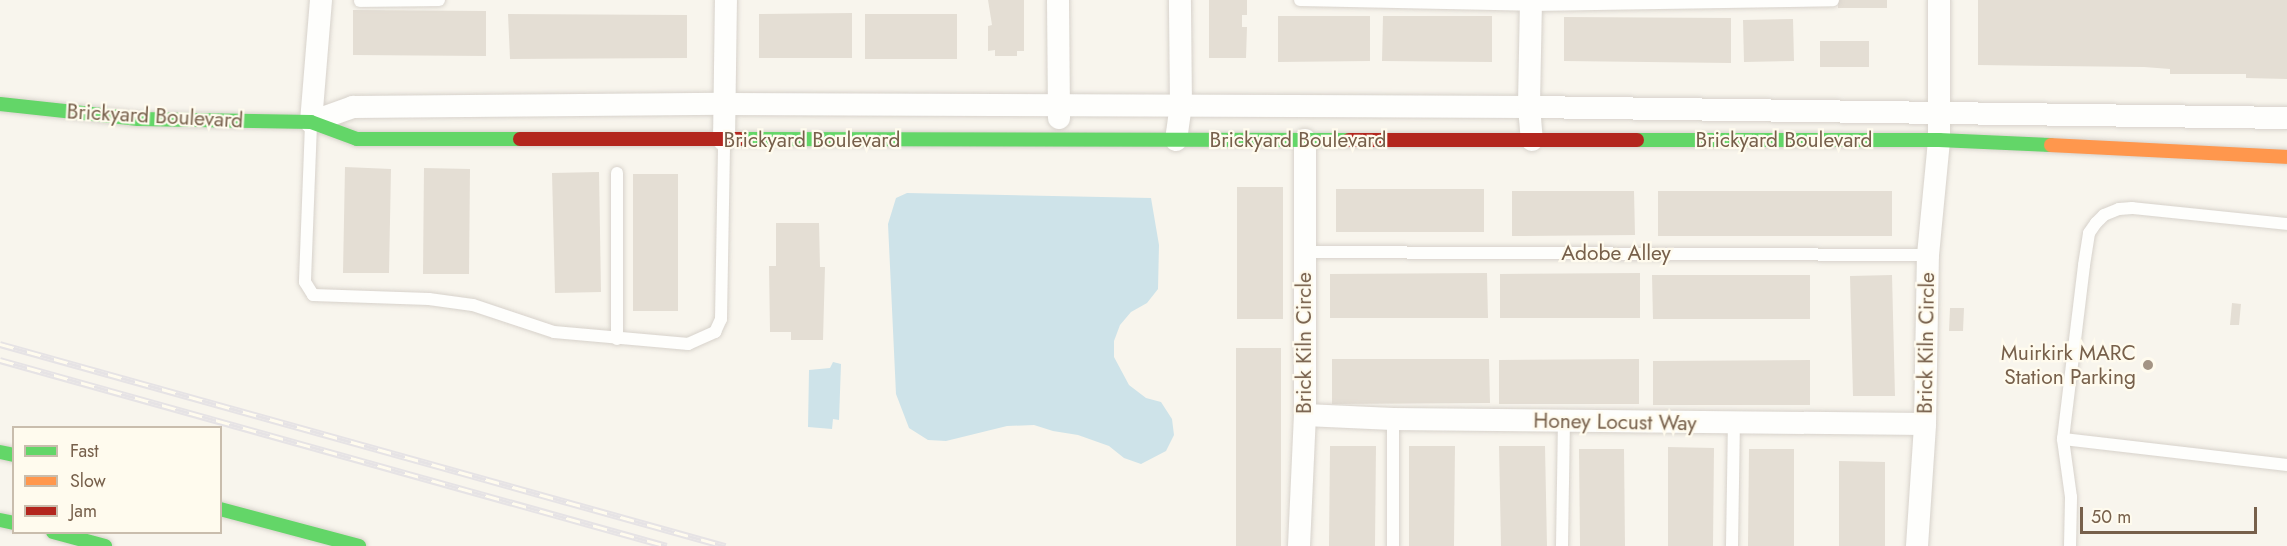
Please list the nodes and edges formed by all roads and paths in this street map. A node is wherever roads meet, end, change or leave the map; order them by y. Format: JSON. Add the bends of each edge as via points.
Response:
{"nodes":[{"id":1,"x":321,"y":0,"type":"edge"},
{"id":2,"x":426,"y":0,"type":"edge"},
{"id":3,"x":439,"y":0,"type":"edge"},
{"id":4,"x":726,"y":0,"type":"edge"},
{"id":5,"x":1058,"y":0,"type":"edge"},
{"id":6,"x":1180,"y":0,"type":"edge"},
{"id":7,"x":1300,"y":0,"type":"edge"},
{"id":8,"x":1833,"y":0,"type":"edge"},
{"id":9,"x":1939,"y":0,"type":"edge"},
{"id":10,"x":360,"y":1,"type":"edge"},
{"id":11,"x":1531,"y":2,"type":"edge"},
{"id":12,"x":0,"y":104,"type":"edge"},
{"id":13,"x":725,"y":104,"type":"junction"},
{"id":14,"x":1059,"y":105,"type":"junction"},
{"id":15,"x":1181,"y":105,"type":"junction"},
{"id":16,"x":1529,"y":107,"type":"junction"},
{"id":17,"x":1938,"y":111,"type":"junction"},
{"id":18,"x":2287,"y":118,"type":"edge"},
{"id":19,"x":311,"y":122,"type":"junction"},
{"id":20,"x":724,"y":140,"type":"junction"},
{"id":21,"x":1059,"y":140,"type":"junction"},
{"id":22,"x":1176,"y":140,"type":"junction"},
{"id":23,"x":1305,"y":140,"type":"junction"},
{"id":24,"x":1532,"y":140,"type":"junction"},
{"id":25,"x":1939,"y":140,"type":"junction"},
{"id":26,"x":2287,"y":157,"type":"edge"},
{"id":27,"x":617,"y":173,"type":"dead end"},
{"id":28,"x":2287,"y":224,"type":"edge"},
{"id":29,"x":1304,"y":252,"type":"junction"},
{"id":30,"x":1928,"y":255,"type":"junction"},
{"id":31,"x":617,"y":339,"type":"junction"},
{"id":32,"x":1305,"y":414,"type":"junction"},
{"id":33,"x":1393,"y":419,"type":"junction"},
{"id":34,"x":1564,"y":420,"type":"junction"},
{"id":35,"x":1734,"y":424,"type":"junction"},
{"id":36,"x":1925,"y":424,"type":"junction"},
{"id":37,"x":2063,"y":439,"type":"junction"},
{"id":38,"x":2287,"y":465,"type":"edge"},
{"id":39,"x":222,"y":510,"type":"edge"},
{"id":40,"x":60,"y":534,"type":"edge"},
{"id":41,"x":105,"y":546,"type":"edge"},
{"id":42,"x":359,"y":546,"type":"edge"},
{"id":43,"x":1299,"y":546,"type":"edge"},
{"id":44,"x":1393,"y":546,"type":"edge"},
{"id":45,"x":1562,"y":546,"type":"edge"},
{"id":46,"x":1732,"y":546,"type":"edge"},
{"id":47,"x":1917,"y":546,"type":"edge"},
{"id":48,"x":2070,"y":546,"type":"edge"}],
"edges":[{"from":1,"to":19,"type":"street"},
{"from":2,"to":3,"type":"lane"},
{"from":2,"to":10,"type":"lane"},
{"from":4,"to":13,"type":"street"},
{"from":5,"to":14,"type":"street"},
{"from":6,"to":15,"type":"street"},
{"from":7,"to":11,"type":"lane"},
{"from":8,"to":11,"type":"lane"},
{"from":9,"to":17,"type":"street","name":"Brick Kiln Circle"},
{"from":11,"to":16,"type":"street"},
{"from":12,"to":19,"type":"street","name":"Brickyard Boulevard","via":[[138,119]]},
{"from":13,"to":14,"type":"street","name":"Brickyard Boulevard"},
{"from":13,"to":19,"type":"street","name":"Brickyard Boulevard","via":[[352,107]]},
{"from":13,"to":20,"type":"street"},
{"from":14,"to":15,"type":"street","name":"Brickyard Boulevard"},
{"from":14,"to":21,"type":"street"},
{"from":15,"to":16,"type":"street","name":"Brickyard Boulevard"},
{"from":15,"to":22,"type":"street"},
{"from":16,"to":17,"type":"street","name":"Brickyard Boulevard"},
{"from":16,"to":24,"type":"street"},
{"from":17,"to":18,"type":"street","name":"Brickyard Boulevard"},
{"from":17,"to":25,"type":"street","name":"Brick Kiln Circle"},
{"from":19,"to":20,"type":"street","name":"Brickyard Boulevard","via":[[357,139]]},
{"from":19,"to":31,"type":"lane","via":[[305,282],[313,295],[473,304],[554,332]]},
{"from":20,"to":21,"type":"street","name":"Brickyard Boulevard"},
{"from":20,"to":31,"type":"lane","via":[[721,319],[715,332],[688,344]]},
{"from":21,"to":22,"type":"street","name":"Brickyard Boulevard"},
{"from":22,"to":23,"type":"street","name":"Brickyard Boulevard"},
{"from":23,"to":24,"type":"street","name":"Brickyard Boulevard"},
{"from":23,"to":29,"type":"street","name":"Brick Kiln Circle"},
{"from":24,"to":25,"type":"street","name":"Brickyard Boulevard"},
{"from":25,"to":26,"type":"street","name":"Brickyard Boulevard"},
{"from":25,"to":30,"type":"street","name":"Brick Kiln Circle"},
{"from":27,"to":31,"type":"lane"},
{"from":28,"to":37,"type":"lane","via":[[2132,208],[2104,215],[2089,233]]},
{"from":29,"to":30,"type":"lane","name":"Adobe Alley"},
{"from":29,"to":32,"type":"street","name":"Brick Kiln Circle"},
{"from":30,"to":36,"type":"street","name":"Brick Kiln Circle"},
{"from":32,"to":33,"type":"street","name":"Honey Locust Way"},
{"from":32,"to":43,"type":"street","name":"Brick Kiln Circle"},
{"from":33,"to":34,"type":"street","name":"Honey Locust Way"},
{"from":33,"to":44,"type":"lane"},
{"from":34,"to":35,"type":"street","name":"Honey Locust Way"},
{"from":34,"to":45,"type":"lane"},
{"from":35,"to":36,"type":"street","name":"Honey Locust Way"},
{"from":35,"to":46,"type":"lane"},
{"from":36,"to":47,"type":"street","name":"Brick Kiln Circle"},
{"from":37,"to":38,"type":"lane"},
{"from":37,"to":48,"type":"lane","via":[[2071,497]]},
{"from":39,"to":42,"type":"street"},
{"from":40,"to":41,"type":"street"}]}
